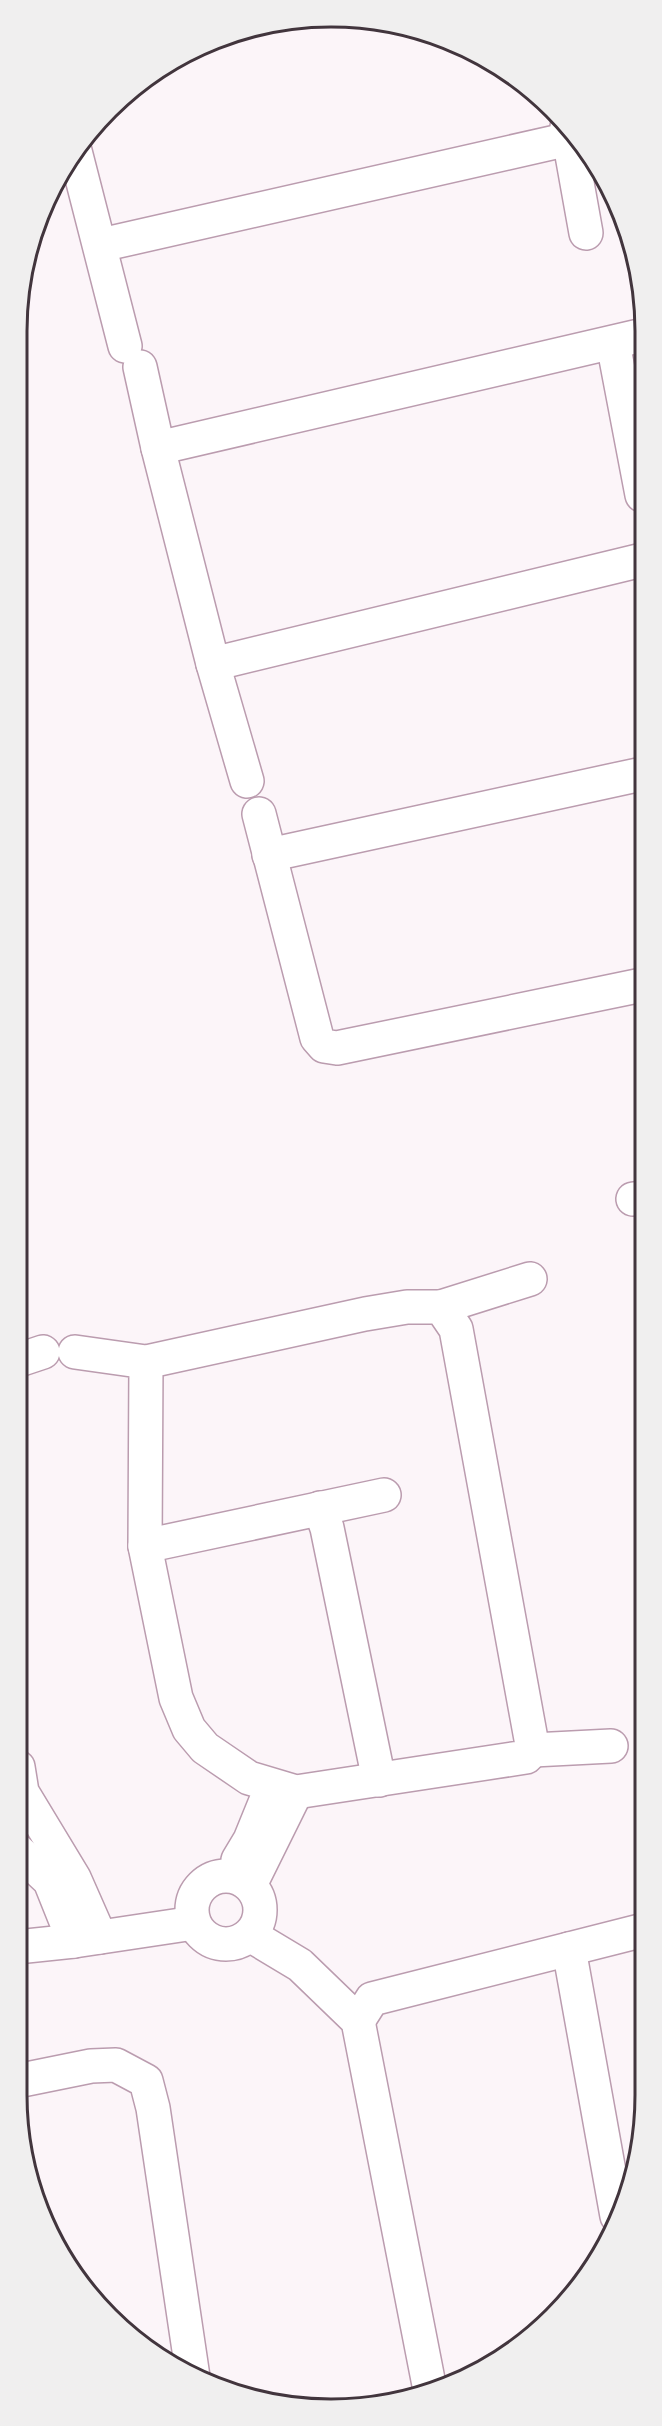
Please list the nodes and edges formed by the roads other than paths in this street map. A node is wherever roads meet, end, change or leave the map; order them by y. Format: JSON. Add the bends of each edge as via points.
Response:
{"nodes":[{"id":1,"x":563,"y":134,"type":"edge"},
{"id":2,"x":570,"y":143,"type":"edge"},
{"id":3,"x":78,"y":162,"type":"edge"},
{"id":4,"x":586,"y":233,"type":"dead end"},
{"id":5,"x":101,"y":245,"type":"junction"},
{"id":6,"x":628,"y":339,"type":"edge"},
{"id":7,"x":635,"y":417,"type":"edge"},
{"id":8,"x":158,"y":448,"type":"junction"},
{"id":9,"x":635,"y":562,"type":"edge"},
{"id":10,"x":213,"y":664,"type":"junction"},
{"id":11,"x":635,"y":776,"type":"edge"},
{"id":12,"x":247,"y":781,"type":"dead end"},
{"id":13,"x":259,"y":814,"type":"dead end"},
{"id":14,"x":269,"y":855,"type":"junction"},
{"id":15,"x":635,"y":986,"type":"edge"},
{"id":16,"x":530,"y":1279,"type":"dead end"},
{"id":17,"x":441,"y":1307,"type":"junction"},
{"id":18,"x":75,"y":1352,"type":"dead end"},
{"id":19,"x":146,"y":1362,"type":"junction"},
{"id":20,"x":384,"y":1495,"type":"dead end"},
{"id":21,"x":320,"y":1508,"type":"junction"},
{"id":22,"x":145,"y":1546,"type":"junction"},
{"id":23,"x":611,"y":1746,"type":"dead end"},
{"id":24,"x":532,"y":1750,"type":"junction"},
{"id":25,"x":379,"y":1780,"type":"junction"},
{"id":26,"x":284,"y":1789,"type":"junction"},
{"id":27,"x":27,"y":1799,"type":"edge"},
{"id":28,"x":27,"y":1859,"type":"edge"},
{"id":29,"x":240,"y":1880,"type":"junction"},
{"id":30,"x":195,"y":1923,"type":"junction"},
{"id":31,"x":635,"y":1932,"type":"edge"},
{"id":32,"x":250,"y":1935,"type":"junction"},
{"id":33,"x":87,"y":1939,"type":"junction"},
{"id":34,"x":27,"y":1946,"type":"edge"},
{"id":35,"x":569,"y":1949,"type":"junction"},
{"id":36,"x":358,"y":2021,"type":"junction"},
{"id":37,"x":27,"y":2079,"type":"edge"},
{"id":38,"x":615,"y":2204,"type":"edge"},
{"id":39,"x":191,"y":2365,"type":"edge"},
{"id":40,"x":429,"y":2383,"type":"edge"}],
"edges":[{"from":1,"to":5,"type":"street"},
{"from":2,"to":4,"type":"street"},
{"from":3,"to":5,"type":"street"},
{"from":5,"to":8,"type":"street"},
{"from":6,"to":7,"type":"street"},
{"from":6,"to":8,"type":"street"},
{"from":8,"to":10,"type":"street"},
{"from":9,"to":10,"type":"street"},
{"from":10,"to":12,"type":"street"},
{"from":11,"to":14,"type":"street"},
{"from":13,"to":14,"type":"street"},
{"from":14,"to":15,"type":"street","via":[[317,1038],[324,1046],[337,1048]]},
{"from":16,"to":17,"type":"street"},
{"from":17,"to":19,"type":"street","via":[[407,1307],[365,1314]]},
{"from":17,"to":24,"type":"street","via":[[456,1329]]},
{"from":18,"to":19,"type":"street"},
{"from":19,"to":22,"type":"street"},
{"from":20,"to":21,"type":"street"},
{"from":21,"to":22,"type":"street"},
{"from":21,"to":25,"type":"street"},
{"from":22,"to":26,"type":"street","via":[[176,1698],[189,1730],[226,1764],[249,1778]]},
{"from":23,"to":24,"type":"street"},
{"from":24,"to":25,"type":"street","via":[[526,1757]]},
{"from":25,"to":26,"type":"street"},
{"from":26,"to":29,"type":"street","via":[[250,1840]]},
{"from":27,"to":33,"type":"street","via":[[74,1878]]},
{"from":28,"to":33,"type":"street","via":[[50,1881]]},
{"from":29,"to":30,"type":"street","via":[[218,1877],[207,1881],[193,1900]]},
{"from":29,"to":32,"type":"street","via":[[257,1895],[260,1916]]},
{"from":30,"to":32,"type":"street","via":[[200,1932],[219,1943],[230,1944]]},
{"from":30,"to":33,"type":"street"},
{"from":31,"to":35,"type":"street"},
{"from":32,"to":36,"type":"street","via":[[300,1965]]},
{"from":33,"to":34,"type":"street"},
{"from":35,"to":36,"type":"street","via":[[372,1999]]},
{"from":35,"to":38,"type":"street"},
{"from":36,"to":40,"type":"street"},
{"from":37,"to":39,"type":"street","via":[[116,2065],[146,2080]]}]}
